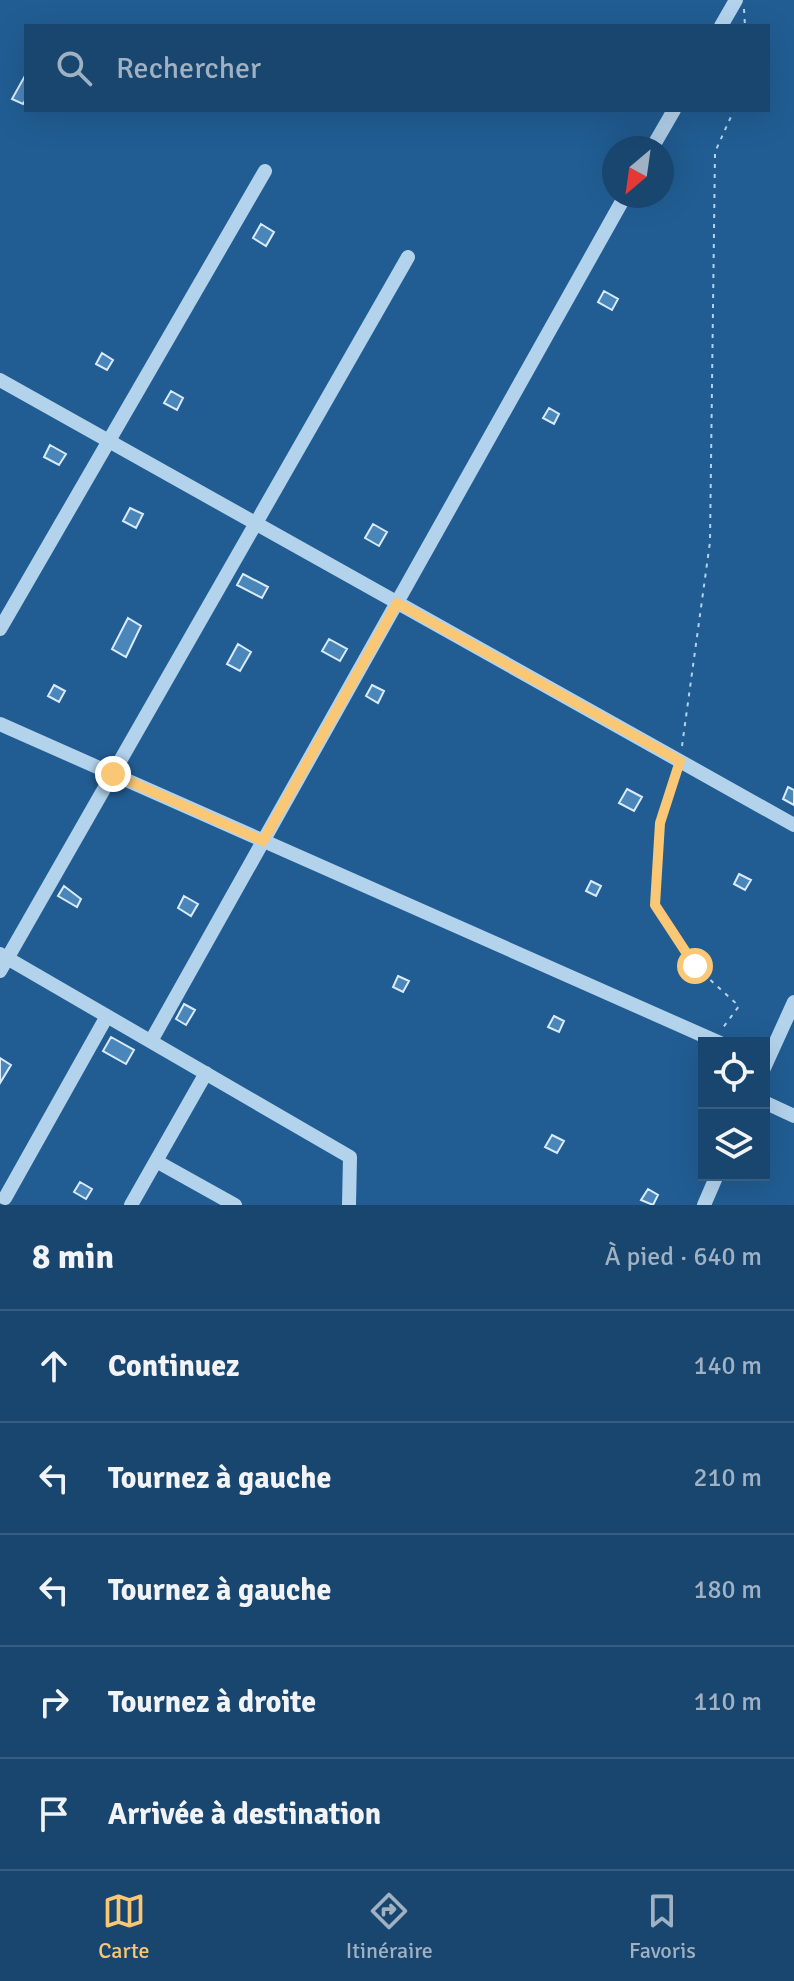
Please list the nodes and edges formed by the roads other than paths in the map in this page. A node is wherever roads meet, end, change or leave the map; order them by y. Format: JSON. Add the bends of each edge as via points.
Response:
{"nodes":[{"id":1,"x":736,"y":0,"type":"edge"},
{"id":2,"x":722,"y":24,"type":"edge"},
{"id":3,"x":673,"y":112,"type":"edge"},
{"id":4,"x":659,"y":136,"type":"edge"},
{"id":5,"x":265,"y":171,"type":"dead end"},
{"id":6,"x":618,"y":208,"type":"edge"},
{"id":7,"x":408,"y":257,"type":"dead end"},
{"id":8,"x":0,"y":380,"type":"edge"},
{"id":9,"x":109,"y":441,"type":"junction"},
{"id":10,"x":256,"y":523,"type":"junction"},
{"id":11,"x":397,"y":603,"type":"junction"},
{"id":12,"x":0,"y":629,"type":"edge"},
{"id":13,"x":0,"y":724,"type":"edge"},
{"id":14,"x":113,"y":774,"type":"junction"},
{"id":15,"x":794,"y":825,"type":"edge"},
{"id":16,"x":263,"y":841,"type":"junction"},
{"id":17,"x":3,"y":961,"type":"edge"},
{"id":18,"x":794,"y":1002,"type":"edge"},
{"id":19,"x":107,"y":1016,"type":"junction"},
{"id":20,"x":706,"y":1037,"type":"edge"},
{"id":21,"x":151,"y":1041,"type":"junction"},
{"id":22,"x":770,"y":1054,"type":"edge"},
{"id":23,"x":206,"y":1073,"type":"junction"},
{"id":24,"x":770,"y":1105,"type":"edge"},
{"id":25,"x":794,"y":1116,"type":"edge"},
{"id":26,"x":156,"y":1161,"type":"junction"},
{"id":27,"x":714,"y":1181,"type":"edge"},
{"id":28,"x":7,"y":1199,"type":"edge"},
{"id":29,"x":131,"y":1205,"type":"edge"},
{"id":30,"x":235,"y":1205,"type":"edge"},
{"id":31,"x":349,"y":1205,"type":"edge"},
{"id":32,"x":704,"y":1205,"type":"edge"}],
"edges":[{"from":1,"to":2,"type":"street"},
{"from":3,"to":4,"type":"street"},
{"from":5,"to":9,"type":"street"},
{"from":6,"to":11,"type":"street"},
{"from":7,"to":10,"type":"street"},
{"from":8,"to":9,"type":"street"},
{"from":9,"to":10,"type":"street"},
{"from":9,"to":12,"type":"street"},
{"from":10,"to":11,"type":"street"},
{"from":10,"to":14,"type":"street"},
{"from":11,"to":15,"type":"street"},
{"from":11,"to":16,"type":"street"},
{"from":13,"to":14,"type":"street"},
{"from":14,"to":16,"type":"street"},
{"from":14,"to":17,"type":"street"},
{"from":16,"to":20,"type":"street"},
{"from":16,"to":21,"type":"street"},
{"from":17,"to":19,"type":"street"},
{"from":18,"to":22,"type":"street"},
{"from":19,"to":21,"type":"street"},
{"from":19,"to":28,"type":"street"},
{"from":21,"to":23,"type":"street"},
{"from":23,"to":26,"type":"street"},
{"from":23,"to":31,"type":"street","via":[[350,1157]]},
{"from":24,"to":25,"type":"street"},
{"from":26,"to":29,"type":"street"},
{"from":26,"to":30,"type":"street"},
{"from":27,"to":32,"type":"street"}]}
